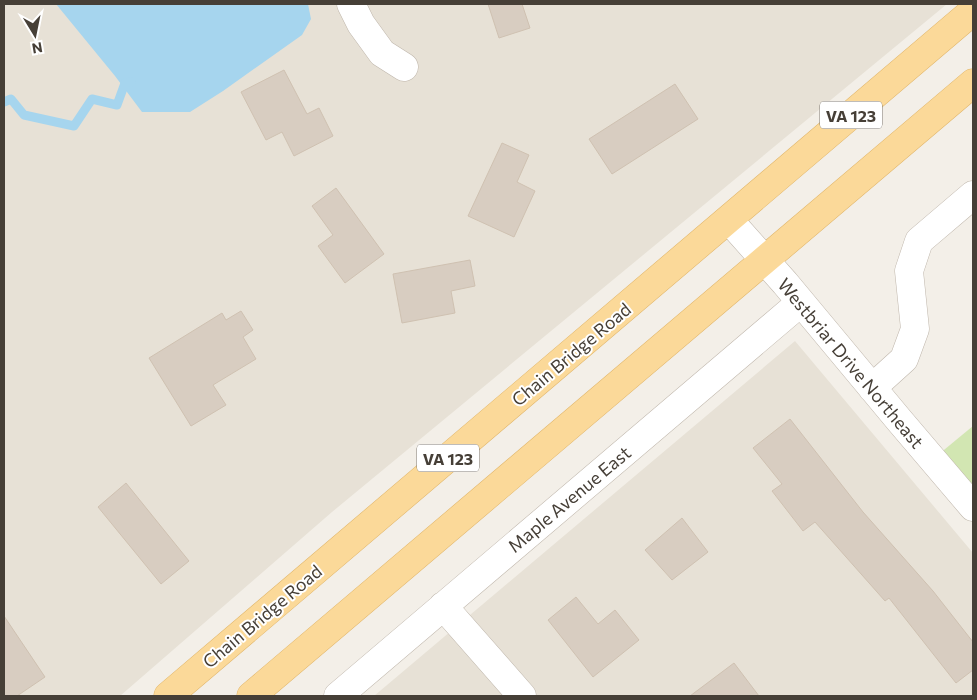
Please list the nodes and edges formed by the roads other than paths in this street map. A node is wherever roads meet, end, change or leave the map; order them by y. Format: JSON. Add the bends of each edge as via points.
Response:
{"nodes":[{"id":1,"x":351,"y":4,"type":"edge"},
{"id":2,"x":973,"y":11,"type":"edge"},
{"id":3,"x":404,"y":67,"type":"dead end"},
{"id":4,"x":973,"y":83,"type":"edge"},
{"id":5,"x":973,"y":195,"type":"edge"},
{"id":6,"x":729,"y":220,"type":"junction"},
{"id":7,"x":764,"y":260,"type":"junction"},
{"id":8,"x":800,"y":303,"type":"junction"},
{"id":9,"x":872,"y":388,"type":"junction"},
{"id":10,"x":973,"y":507,"type":"edge"},
{"id":11,"x":443,"y":606,"type":"junction"},
{"id":12,"x":168,"y":696,"type":"edge"},
{"id":13,"x":252,"y":696,"type":"edge"},
{"id":14,"x":338,"y":696,"type":"edge"},
{"id":15,"x":522,"y":696,"type":"edge"}],
"edges":[{"from":1,"to":3,"type":"street","via":[[382,53]]},
{"from":2,"to":6,"type":"main road","name":"Chain Bridge Road","number":"VA 123"},
{"from":4,"to":7,"type":"main road","number":"VA 123"},
{"from":5,"to":9,"type":"street","via":[[919,241],[909,271],[915,329],[904,359]]},
{"from":6,"to":7,"type":"street","name":"Westbriar Drive Northeast"},
{"from":6,"to":12,"type":"main road","name":"Chain Bridge Road","number":"VA 123"},
{"from":7,"to":8,"type":"street","name":"Westbriar Drive Northeast"},
{"from":7,"to":13,"type":"main road","number":"VA 123"},
{"from":8,"to":9,"type":"street","name":"Westbriar Drive Northeast"},
{"from":8,"to":11,"type":"street","name":"Maple Avenue East"},
{"from":9,"to":10,"type":"street","name":"Westbriar Drive Northeast"},
{"from":11,"to":14,"type":"street","name":"Maple Avenue East"},
{"from":11,"to":15,"type":"street"}]}
